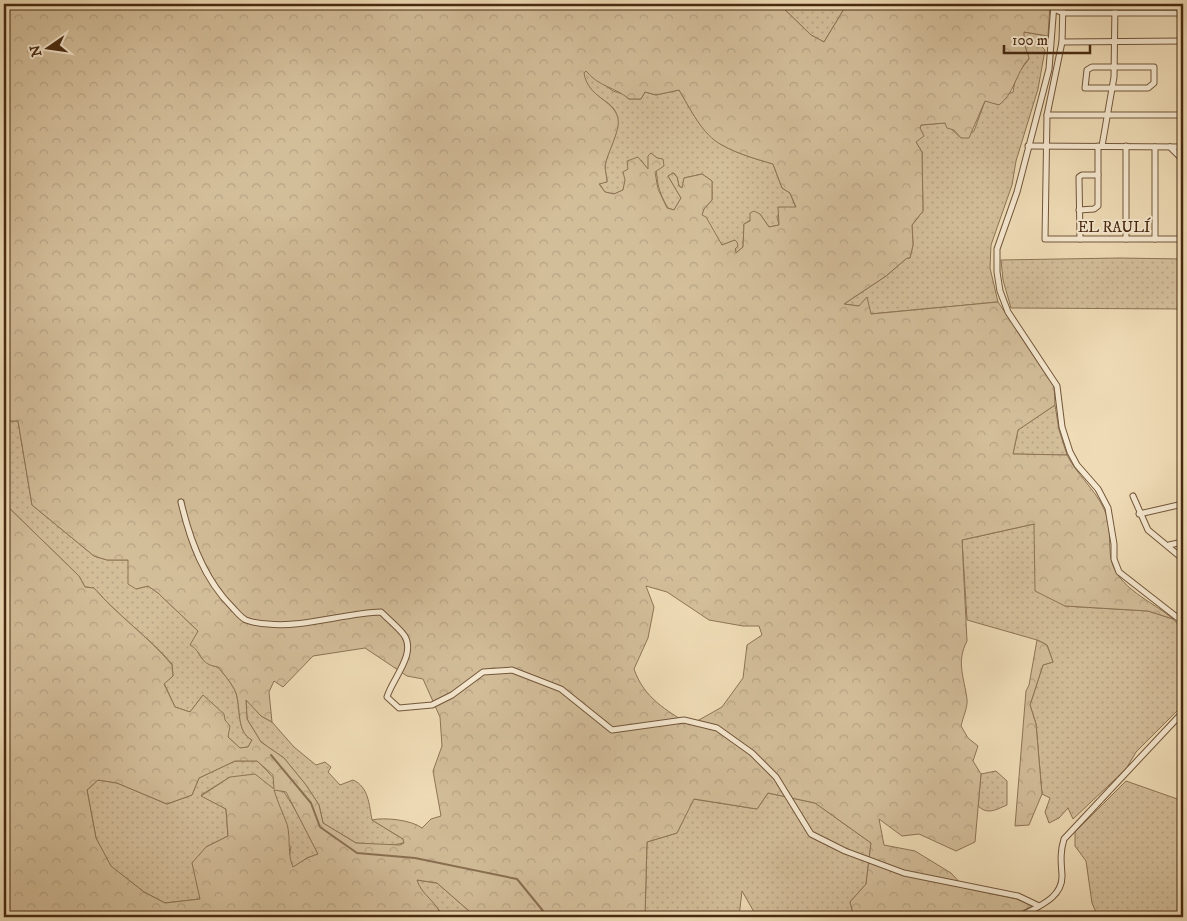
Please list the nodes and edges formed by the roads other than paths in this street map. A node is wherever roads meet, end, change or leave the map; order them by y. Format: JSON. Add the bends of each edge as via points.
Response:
{"nodes":[{"id":1,"x":1063,"y":4,"type":"edge"},
{"id":2,"x":1115,"y":4,"type":"edge"},
{"id":3,"x":1054,"y":6,"type":"edge"},
{"id":4,"x":1063,"y":13,"type":"junction"},
{"id":5,"x":1115,"y":13,"type":"junction"},
{"id":6,"x":1183,"y":14,"type":"edge"},
{"id":7,"x":1114,"y":41,"type":"junction"},
{"id":8,"x":1183,"y":41,"type":"edge"},
{"id":9,"x":1062,"y":42,"type":"junction"},
{"id":10,"x":1114,"y":67,"type":"junction"},
{"id":11,"x":1112,"y":87,"type":"junction"},
{"id":12,"x":1047,"y":115,"type":"junction"},
{"id":13,"x":1107,"y":115,"type":"junction"},
{"id":14,"x":1183,"y":115,"type":"edge"},
{"id":15,"x":1028,"y":146,"type":"junction"},
{"id":16,"x":1046,"y":146,"type":"junction"},
{"id":17,"x":1100,"y":146,"type":"junction"},
{"id":18,"x":1126,"y":146,"type":"junction"},
{"id":19,"x":1170,"y":146,"type":"junction"},
{"id":20,"x":1183,"y":146,"type":"edge"},
{"id":21,"x":1155,"y":147,"type":"junction"},
{"id":22,"x":1183,"y":160,"type":"edge"},
{"id":23,"x":1098,"y":174,"type":"junction"},
{"id":24,"x":1079,"y":210,"type":"junction"},
{"id":25,"x":1080,"y":239,"type":"junction"},
{"id":26,"x":1126,"y":239,"type":"junction"},
{"id":27,"x":1155,"y":239,"type":"junction"},
{"id":28,"x":1183,"y":239,"type":"edge"},
{"id":29,"x":1133,"y":496,"type":"dead end"},
{"id":30,"x":181,"y":502,"type":"dead end"},
{"id":31,"x":1183,"y":504,"type":"edge"},
{"id":32,"x":1139,"y":514,"type":"junction"},
{"id":33,"x":1183,"y":542,"type":"edge"},
{"id":34,"x":1169,"y":546,"type":"junction"},
{"id":35,"x":1183,"y":559,"type":"edge"},
{"id":36,"x":1183,"y":622,"type":"edge"},
{"id":37,"x":1183,"y":712,"type":"edge"},
{"id":38,"x":1039,"y":906,"type":"junction"},
{"id":39,"x":1019,"y":917,"type":"edge"}],
"edges":[{"from":1,"to":4,"type":"street"},
{"from":2,"to":5,"type":"street"},
{"from":3,"to":4,"type":"street"},
{"from":3,"to":15,"type":"street","via":[[1049,69]]},
{"from":4,"to":5,"type":"street"},
{"from":4,"to":9,"type":"street"},
{"from":5,"to":6,"type":"street"},
{"from":5,"to":7,"type":"street"},
{"from":7,"to":8,"type":"street"},
{"from":7,"to":9,"type":"street"},
{"from":7,"to":10,"type":"street"},
{"from":9,"to":12,"type":"street"},
{"from":10,"to":11,"type":"street"},
{"from":10,"to":11,"type":"street","via":[[1090,67],[1085,88]]},
{"from":10,"to":11,"type":"street","via":[[1154,67],[1154,82],[1148,88]]},
{"from":11,"to":13,"type":"street"},
{"from":12,"to":13,"type":"street"},
{"from":12,"to":16,"type":"street"},
{"from":13,"to":14,"type":"street"},
{"from":13,"to":17,"type":"street"},
{"from":15,"to":16,"type":"street"},
{"from":15,"to":36,"type":"street","via":[[997,249],[1002,301],[1057,386],[1062,427],[1070,452],[1108,508],[1114,559],[1119,572]]},
{"from":16,"to":17,"type":"street"},
{"from":16,"to":25,"type":"street","name":"EL RAULÍ","via":[[1045,240]]},
{"from":17,"to":18,"type":"street"},
{"from":17,"to":23,"type":"street"},
{"from":18,"to":21,"type":"street"},
{"from":18,"to":26,"type":"street"},
{"from":19,"to":20,"type":"street"},
{"from":19,"to":21,"type":"street"},
{"from":19,"to":22,"type":"street"},
{"from":21,"to":27,"type":"street"},
{"from":23,"to":24,"type":"street","via":[[1080,176]]},
{"from":23,"to":24,"type":"street","via":[[1098,207]]},
{"from":24,"to":25,"type":"street"},
{"from":25,"to":26,"type":"street","name":"EL RAULÍ"},
{"from":26,"to":27,"type":"street","name":"EL RAULÍ"},
{"from":27,"to":28,"type":"street","name":"EL RAULÍ"},
{"from":29,"to":32,"type":"street"},
{"from":30,"to":38,"type":"street","via":[[192,542],[207,575],[245,620],[269,625],[381,612],[405,636],[407,656],[387,697],[399,708],[432,705],[483,672],[512,670],[561,689],[612,730],[684,720],[717,728],[752,753],[776,777],[812,834],[845,851],[904,873],[1018,896]]},
{"from":31,"to":32,"type":"street"},
{"from":32,"to":34,"type":"street","via":[[1148,530]]},
{"from":33,"to":34,"type":"street"},
{"from":34,"to":35,"type":"street"},
{"from":37,"to":38,"type":"street","via":[[1064,839],[1060,852],[1060,886],[1048,902]]},
{"from":38,"to":39,"type":"street"}]}
